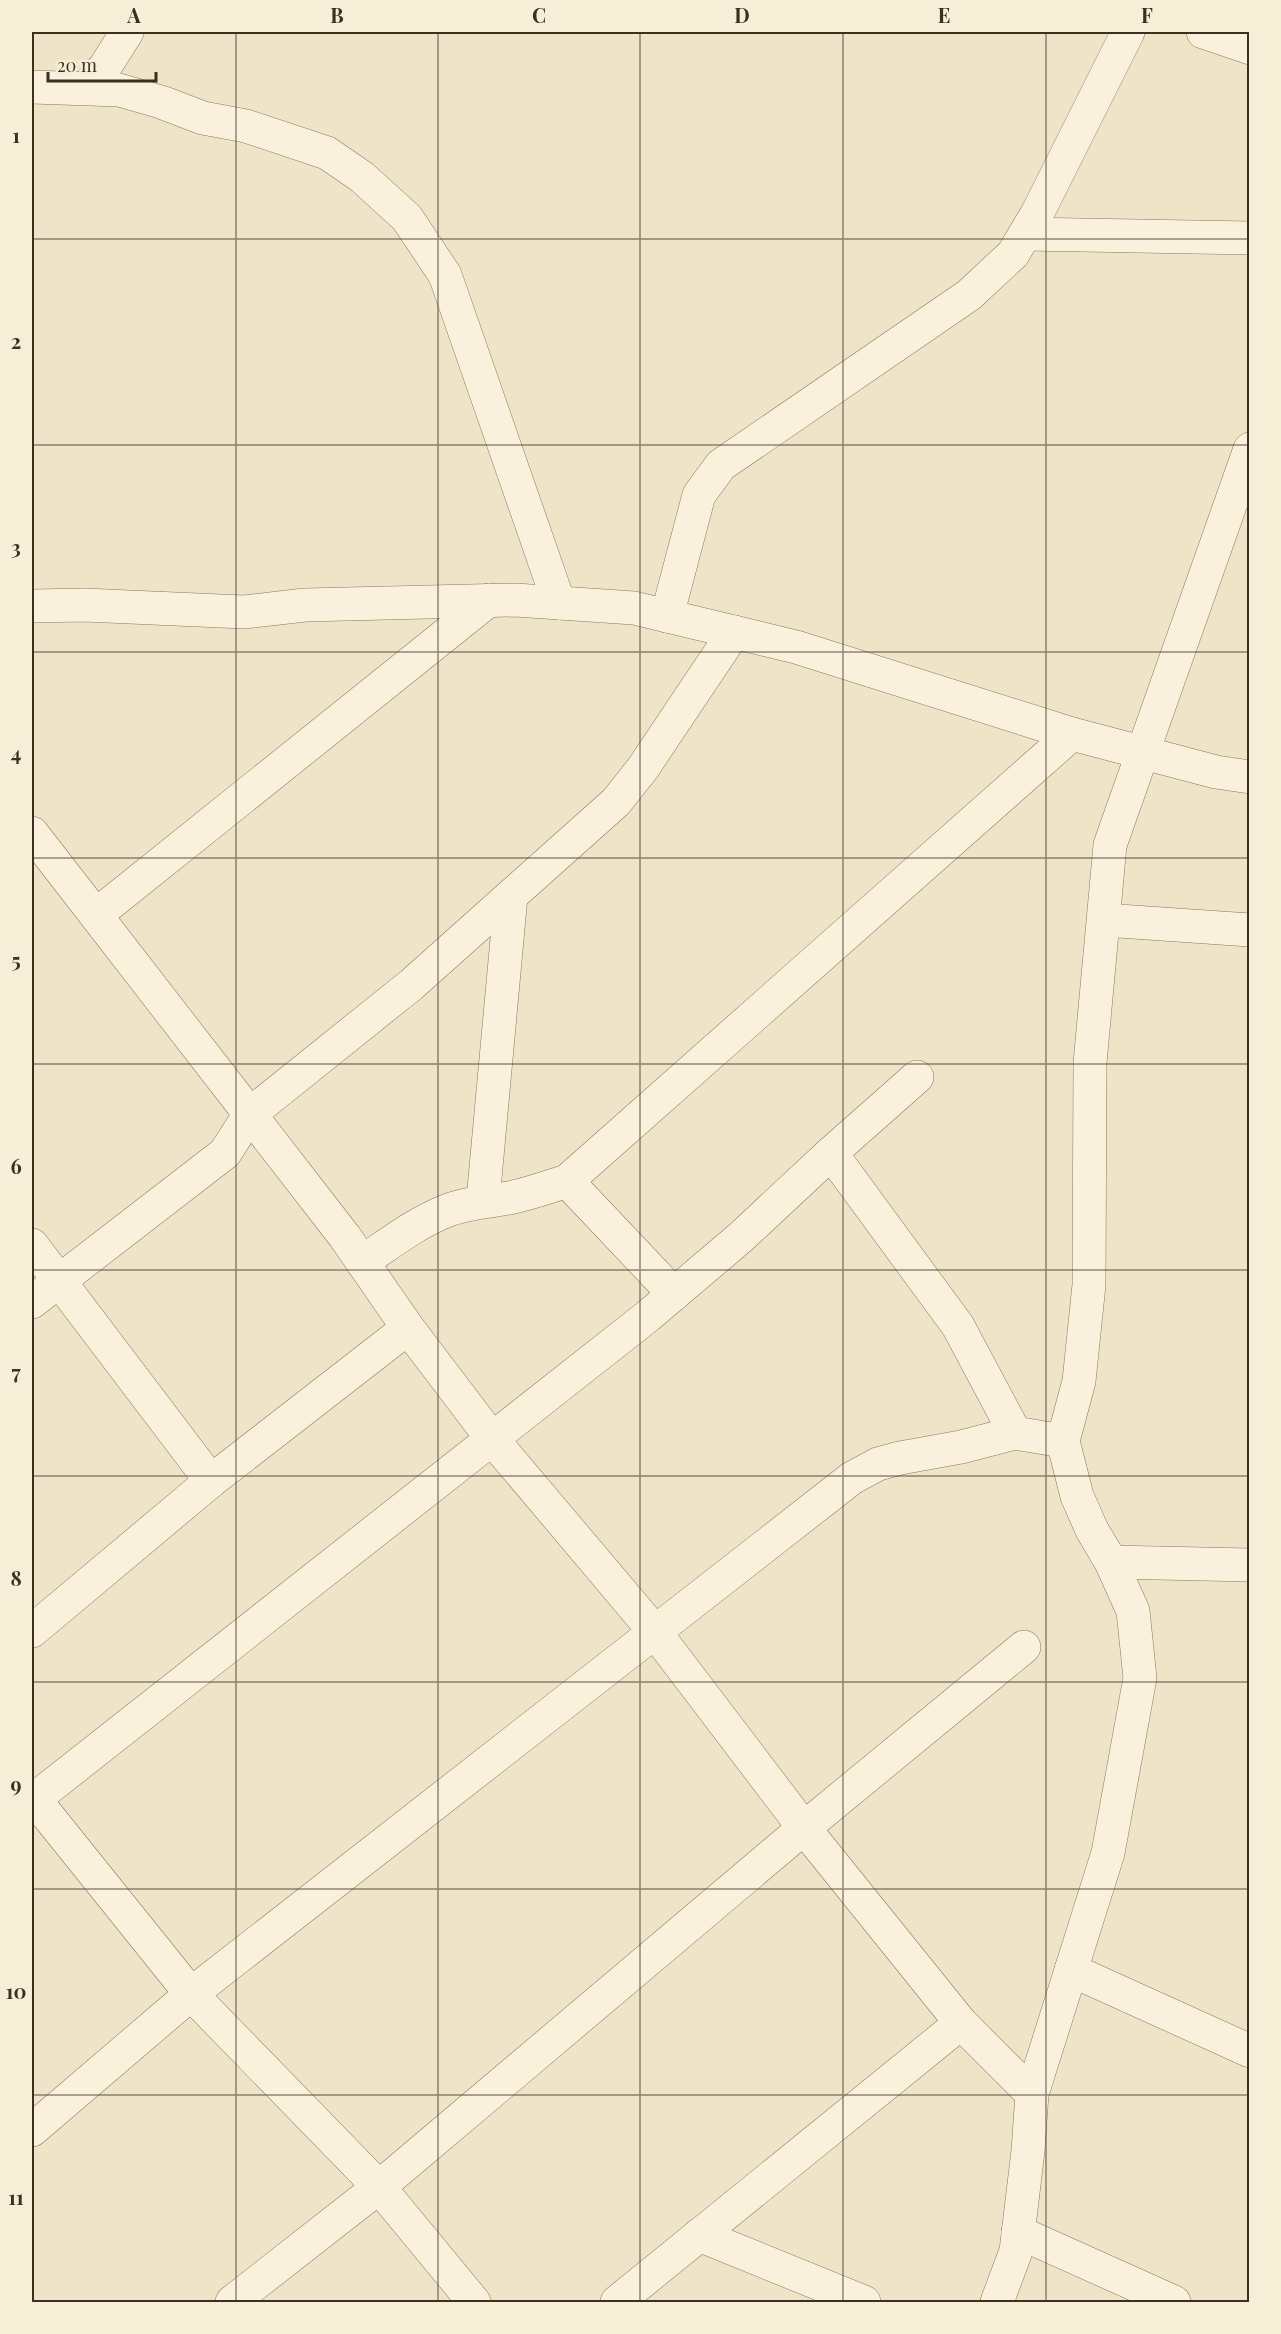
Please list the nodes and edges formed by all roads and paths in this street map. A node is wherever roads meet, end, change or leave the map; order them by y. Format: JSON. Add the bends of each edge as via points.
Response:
{"nodes":[{"id":1,"x":127,"y":32,"type":"edge"},
{"id":2,"x":1128,"y":32,"type":"edge"},
{"id":3,"x":1203,"y":32,"type":"edge"},
{"id":4,"x":1250,"y":48,"type":"edge"},
{"id":5,"x":32,"y":87,"type":"edge"},
{"id":6,"x":86,"y":88,"type":"junction"},
{"id":7,"x":1025,"y":234,"type":"junction"},
{"id":8,"x":1250,"y":238,"type":"edge"},
{"id":9,"x":1250,"y":449,"type":"edge"},
{"id":10,"x":489,"y":600,"type":"junction"},
{"id":11,"x":560,"y":603,"type":"junction"},
{"id":12,"x":32,"y":606,"type":"edge"},
{"id":13,"x":667,"y":616,"type":"junction"},
{"id":14,"x":734,"y":632,"type":"junction"},
{"id":15,"x":1072,"y":734,"type":"junction"},
{"id":16,"x":1142,"y":752,"type":"junction"},
{"id":17,"x":1250,"y":777,"type":"edge"},
{"id":18,"x":32,"y":833,"type":"edge"},
{"id":19,"x":511,"y":896,"type":"junction"},
{"id":20,"x":96,"y":915,"type":"junction"},
{"id":21,"x":1104,"y":920,"type":"junction"},
{"id":22,"x":1250,"y":930,"type":"edge"},
{"id":23,"x":917,"y":1077,"type":"dead end"},
{"id":24,"x":250,"y":1113,"type":"junction"},
{"id":25,"x":831,"y":1153,"type":"junction"},
{"id":26,"x":567,"y":1181,"type":"junction"},
{"id":27,"x":483,"y":1200,"type":"junction"},
{"id":28,"x":32,"y":1245,"type":"edge"},
{"id":29,"x":362,"y":1262,"type":"junction"},
{"id":30,"x":59,"y":1281,"type":"junction"},
{"id":31,"x":674,"y":1294,"type":"junction"},
{"id":32,"x":32,"y":1302,"type":"edge"},
{"id":33,"x":408,"y":1328,"type":"junction"},
{"id":34,"x":1015,"y":1433,"type":"junction"},
{"id":35,"x":493,"y":1440,"type":"junction"},
{"id":36,"x":1063,"y":1441,"type":"junction"},
{"id":37,"x":211,"y":1481,"type":"junction"},
{"id":38,"x":1111,"y":1562,"type":"junction"},
{"id":39,"x":1250,"y":1565,"type":"edge"},
{"id":40,"x":32,"y":1631,"type":"edge"},
{"id":41,"x":655,"y":1632,"type":"junction"},
{"id":42,"x":1024,"y":1647,"type":"dead end"},
{"id":43,"x":32,"y":1799,"type":"edge"},
{"id":44,"x":804,"y":1828,"type":"junction"},
{"id":45,"x":1071,"y":1970,"type":"junction"},
{"id":46,"x":190,"y":1994,"type":"junction"},
{"id":47,"x":961,"y":2023,"type":"junction"},
{"id":48,"x":1250,"y":2051,"type":"edge"},
{"id":49,"x":1032,"y":2094,"type":"junction"},
{"id":50,"x":32,"y":2130,"type":"edge"},
{"id":51,"x":379,"y":2187,"type":"junction"},
{"id":52,"x":1018,"y":2232,"type":"junction"},
{"id":53,"x":699,"y":2235,"type":"junction"},
{"id":54,"x":232,"y":2302,"type":"edge"},
{"id":55,"x":474,"y":2302,"type":"edge"},
{"id":56,"x":616,"y":2302,"type":"edge"},
{"id":57,"x":864,"y":2302,"type":"edge"},
{"id":58,"x":997,"y":2302,"type":"edge"},
{"id":59,"x":1174,"y":2302,"type":"edge"}],
"edges":[{"from":1,"to":6,"type":"street"},
{"from":2,"to":7,"type":"street"},
{"from":3,"to":4,"type":"street"},
{"from":5,"to":6,"type":"street"},
{"from":6,"to":11,"type":"street","via":[[119,90],[327,153],[362,177],[407,218],[445,275]]},
{"from":7,"to":8,"type":"street"},
{"from":7,"to":13,"type":"street","via":[[1013,254],[969,296],[722,465],[699,495]]},
{"from":9,"to":16,"type":"street"},
{"from":10,"to":11,"type":"street"},
{"from":10,"to":12,"type":"street","via":[[305,605],[244,612]]},
{"from":10,"to":20,"type":"street"},
{"from":11,"to":13,"type":"street","via":[[634,608]]},
{"from":13,"to":14,"type":"street"},
{"from":14,"to":15,"type":"street","via":[[796,647]]},
{"from":14,"to":19,"type":"street","via":[[616,802]]},
{"from":15,"to":16,"type":"street"},
{"from":15,"to":26,"type":"street"},
{"from":16,"to":17,"type":"street"},
{"from":16,"to":21,"type":"street","via":[[1110,845]]},
{"from":18,"to":20,"type":"street"},
{"from":19,"to":24,"type":"street","via":[[411,985]]},
{"from":19,"to":27,"type":"street"},
{"from":20,"to":24,"type":"street"},
{"from":21,"to":22,"type":"street"},
{"from":21,"to":36,"type":"street","via":[[1090,1063],[1089,1286],[1078,1381]]},
{"from":23,"to":25,"type":"street"},
{"from":24,"to":29,"type":"street"},
{"from":24,"to":30,"type":"street","via":[[225,1154]]},
{"from":25,"to":31,"type":"street"},
{"from":25,"to":34,"type":"street","via":[[958,1326]]},
{"from":26,"to":27,"type":"street","via":[[532,1193]]},
{"from":26,"to":31,"type":"street"},
{"from":27,"to":29,"type":"street","via":[[447,1210],[423,1222]]},
{"from":28,"to":30,"type":"street"},
{"from":29,"to":33,"type":"street"},
{"from":30,"to":32,"type":"street"},
{"from":30,"to":37,"type":"street"},
{"from":31,"to":35,"type":"street"},
{"from":33,"to":35,"type":"street"},
{"from":33,"to":37,"type":"street"},
{"from":34,"to":36,"type":"street"},
{"from":34,"to":41,"type":"street","via":[[878,1464],[852,1478]]},
{"from":35,"to":41,"type":"street"},
{"from":35,"to":43,"type":"street"},
{"from":36,"to":38,"type":"street","via":[[1077,1496]]},
{"from":37,"to":40,"type":"street"},
{"from":38,"to":39,"type":"street"},
{"from":38,"to":45,"type":"street","via":[[1133,1611],[1140,1678],[1108,1852]]},
{"from":41,"to":44,"type":"street"},
{"from":41,"to":46,"type":"street"},
{"from":42,"to":44,"type":"street"},
{"from":43,"to":46,"type":"street"},
{"from":44,"to":47,"type":"street"},
{"from":44,"to":51,"type":"street"},
{"from":45,"to":48,"type":"street"},
{"from":45,"to":49,"type":"street"},
{"from":46,"to":50,"type":"street"},
{"from":46,"to":51,"type":"street"},
{"from":47,"to":49,"type":"street"},
{"from":47,"to":53,"type":"street"},
{"from":49,"to":52,"type":"street"},
{"from":51,"to":54,"type":"street"},
{"from":51,"to":55,"type":"street"},
{"from":52,"to":58,"type":"street","via":[[1016,2251]]},
{"from":52,"to":59,"type":"street"},
{"from":53,"to":56,"type":"street"},
{"from":53,"to":57,"type":"street"}]}
